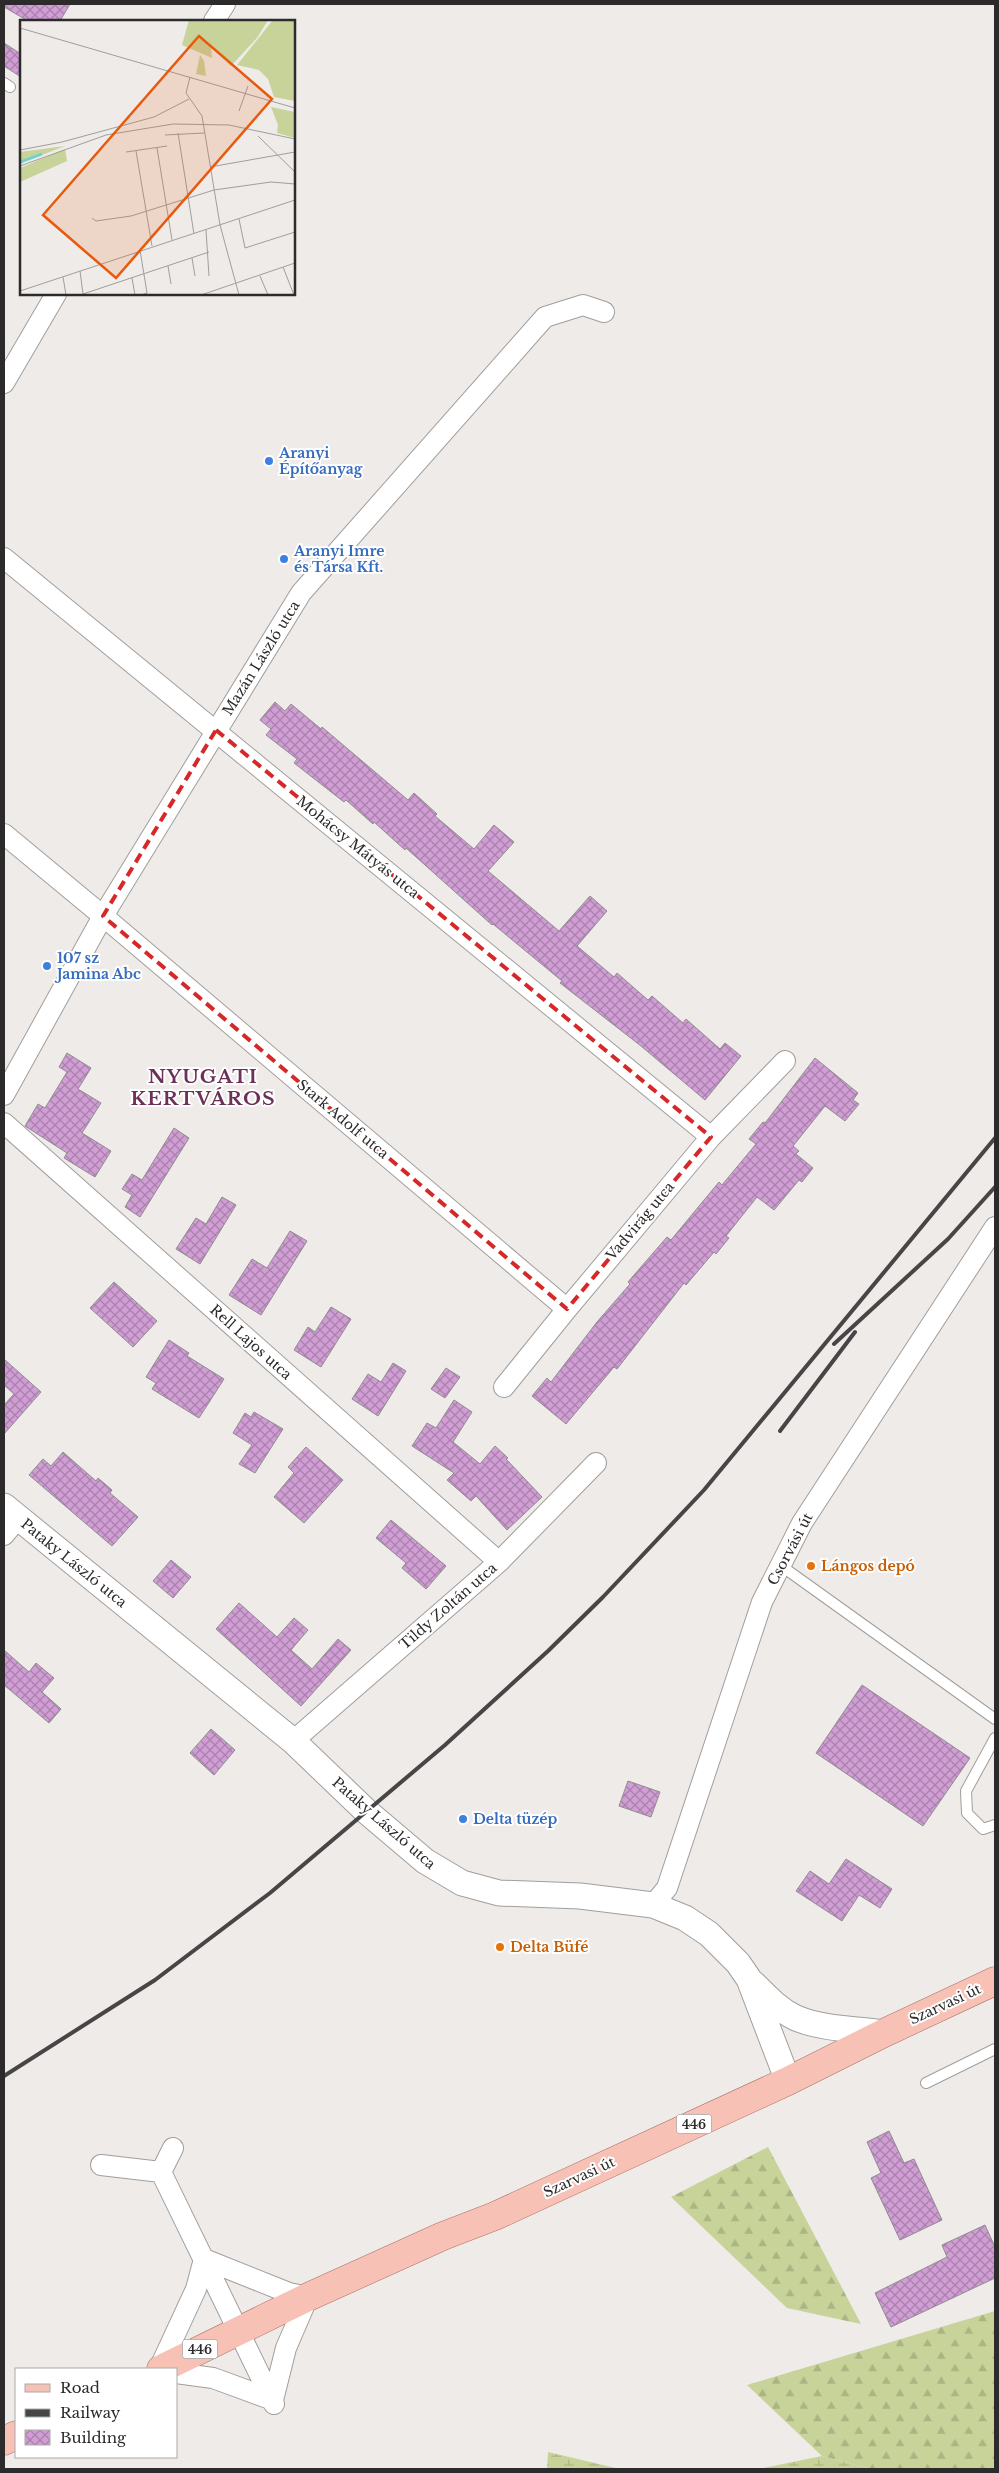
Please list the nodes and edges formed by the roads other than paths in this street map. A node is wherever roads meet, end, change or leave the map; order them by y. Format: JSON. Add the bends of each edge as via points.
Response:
{"nodes":[{"id":1,"x":225,"y":4,"type":"edge"},
{"id":2,"x":215,"y":20,"type":"edge"},
{"id":3,"x":55,"y":295,"type":"edge"},
{"id":4,"x":604,"y":312,"type":"dead end"},
{"id":5,"x":4,"y":383,"type":"edge"},
{"id":6,"x":4,"y":558,"type":"edge"},
{"id":7,"x":216,"y":730,"type":"junction"},
{"id":8,"x":4,"y":834,"type":"edge"},
{"id":9,"x":103,"y":916,"type":"junction"},
{"id":10,"x":785,"y":1061,"type":"dead end"},
{"id":11,"x":4,"y":1095,"type":"edge"},
{"id":12,"x":4,"y":1123,"type":"edge"},
{"id":13,"x":711,"y":1137,"type":"junction"},
{"id":14,"x":995,"y":1227,"type":"edge"},
{"id":15,"x":566,"y":1308,"type":"junction"},
{"id":16,"x":504,"y":1387,"type":"dead end"},
{"id":17,"x":596,"y":1463,"type":"dead end"},
{"id":18,"x":9,"y":1520,"type":"edge"},
{"id":19,"x":498,"y":1562,"type":"junction"},
{"id":20,"x":780,"y":1565,"type":"junction"},
{"id":21,"x":995,"y":1719,"type":"edge"},
{"id":22,"x":995,"y":1738,"type":"edge"},
{"id":23,"x":293,"y":1741,"type":"junction"},
{"id":24,"x":995,"y":1825,"type":"edge"},
{"id":25,"x":654,"y":1905,"type":"junction"},
{"id":26,"x":749,"y":1979,"type":"junction"},
{"id":27,"x":995,"y":1981,"type":"edge"},
{"id":28,"x":884,"y":2033,"type":"junction"},
{"id":29,"x":995,"y":2049,"type":"edge"},
{"id":30,"x":788,"y":2081,"type":"junction"},
{"id":31,"x":926,"y":2083,"type":"dead end"},
{"id":32,"x":173,"y":2148,"type":"dead end"},
{"id":33,"x":101,"y":2165,"type":"dead end"},
{"id":34,"x":161,"y":2172,"type":"junction"},
{"id":35,"x":204,"y":2259,"type":"junction"},
{"id":36,"x":308,"y":2297,"type":"junction"},
{"id":37,"x":240,"y":2330,"type":"junction"},
{"id":38,"x":160,"y":2368,"type":"edge"},
{"id":39,"x":162,"y":2368,"type":"edge"},
{"id":40,"x":178,"y":2373,"type":"edge"},
{"id":41,"x":275,"y":2406,"type":"junction"}],
"edges":[{"from":1,"to":2,"type":"street"},
{"from":3,"to":5,"type":"street"},
{"from":4,"to":7,"type":"street","name":"Mazán László utca","via":[[583,305],[545,317],[301,593]]},
{"from":6,"to":7,"type":"street","name":"Mohácsy Mátyás utca"},
{"from":7,"to":9,"type":"street","name":"Mazán László utca"},
{"from":7,"to":13,"type":"street","name":"Mohácsy Mátyás utca"},
{"from":8,"to":9,"type":"street","name":"Stark Adolf utca"},
{"from":9,"to":11,"type":"street","name":"Mazán László utca"},
{"from":9,"to":15,"type":"street","name":"Stark Adolf utca"},
{"from":10,"to":13,"type":"street","name":"Vadvirág utca"},
{"from":12,"to":19,"type":"street","name":"Rell Lajos utca"},
{"from":13,"to":15,"type":"street","name":"Vadvirág utca"},
{"from":14,"to":20,"type":"street","name":"Csorvási út","via":[[802,1523]]},
{"from":15,"to":16,"type":"street","name":"Vadvirág utca"},
{"from":17,"to":19,"type":"street","name":"Tildy Zoltán utca"},
{"from":18,"to":23,"type":"street","name":"Pataky László utca"},
{"from":19,"to":23,"type":"street","name":"Tildy Zoltán utca"},
{"from":20,"to":21,"type":"lane"},
{"from":20,"to":25,"type":"street","name":"Csorvási út","via":[[762,1602],[667,1888]]},
{"from":22,"to":24,"type":"lane","via":[[966,1791],[968,1813],[983,1829]]},
{"from":23,"to":25,"type":"street","name":"Pataky László utca","via":[[366,1811],[425,1861],[462,1883],[499,1893],[580,1896]]},
{"from":25,"to":26,"type":"street","name":"Pataky László utca","via":[[686,1918],[709,1934]]},
{"from":26,"to":28,"type":"street","via":[[777,2006],[797,2018]]},
{"from":26,"to":30,"type":"street","name":"Pataky László utca"},
{"from":27,"to":28,"type":"main road","name":"Szarvasi út","number":"446"},
{"from":28,"to":30,"type":"main road","name":"Szarvasi út","number":"446"},
{"from":29,"to":31,"type":"lane"},
{"from":30,"to":36,"type":"main road","name":"Szarvasi út","number":"446","via":[[495,2216]]},
{"from":32,"to":34,"type":"street"},
{"from":33,"to":34,"type":"street"},
{"from":34,"to":35,"type":"street"},
{"from":35,"to":36,"type":"street","via":[[289,2293]]},
{"from":35,"to":37,"type":"street"},
{"from":35,"to":38,"type":"street","via":[[196,2289]]},
{"from":36,"to":37,"type":"main road","name":"Szarvasi út","number":"446"},
{"from":36,"to":41,"type":"street","via":[[286,2348]]},
{"from":37,"to":39,"type":"main road","name":"Szarvasi út","number":"446"},
{"from":37,"to":41,"type":"street"},
{"from":40,"to":41,"type":"street","via":[[214,2378]]}]}
